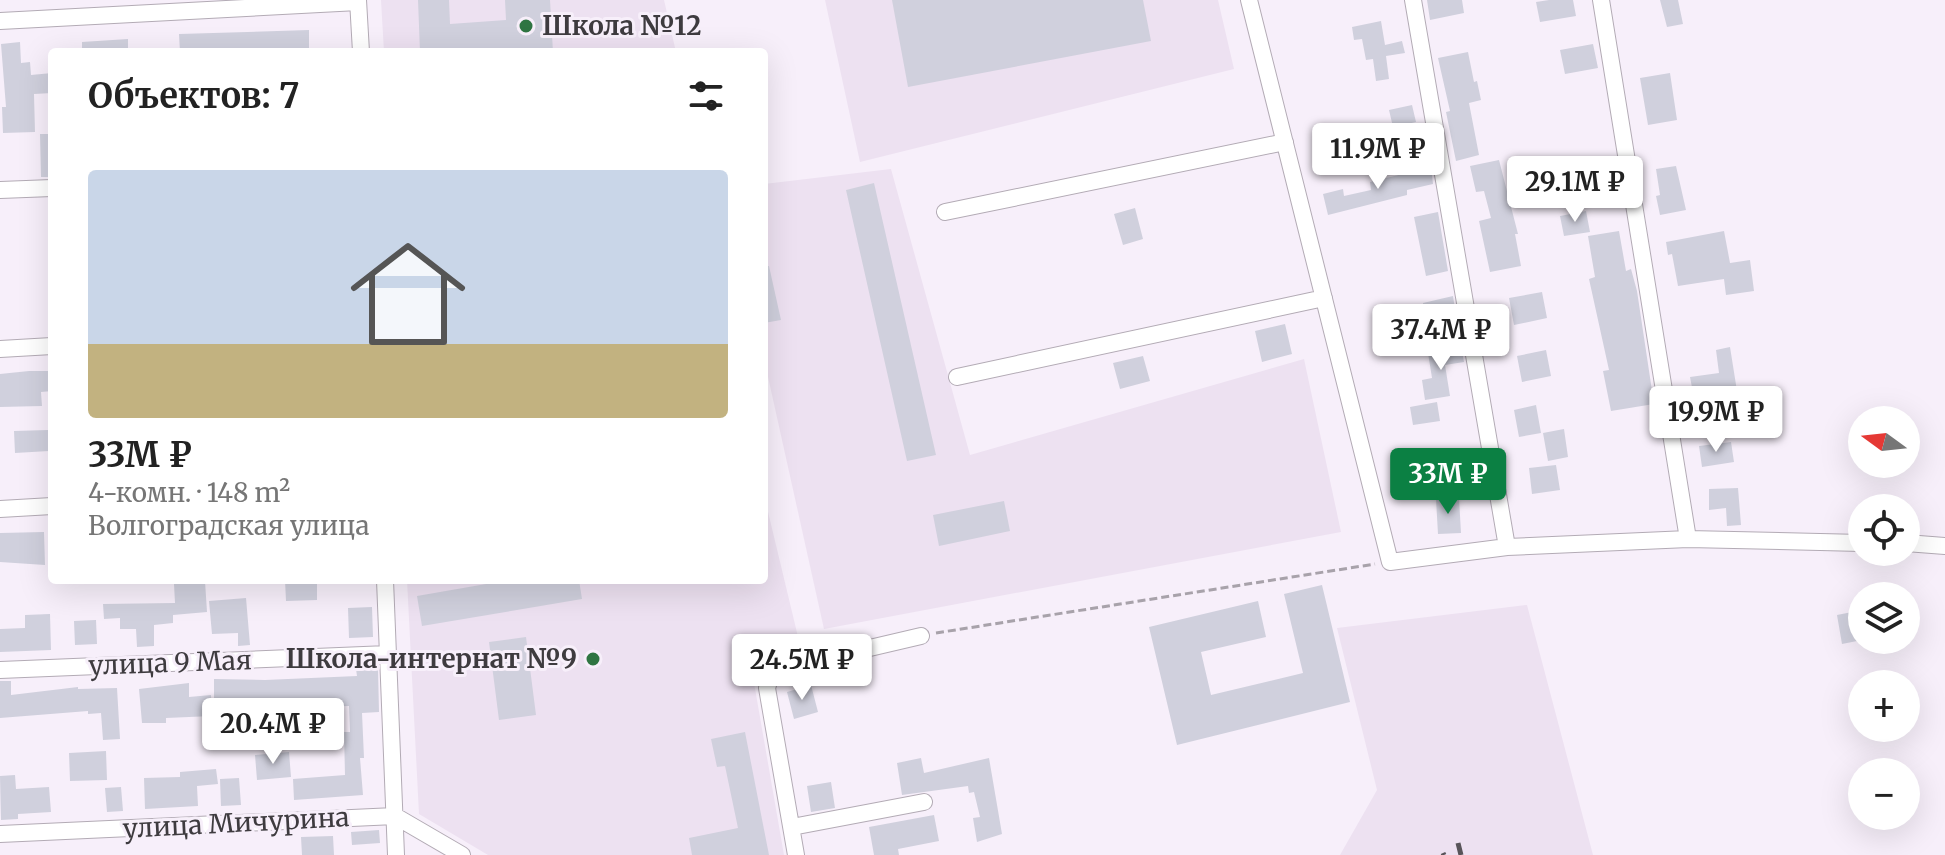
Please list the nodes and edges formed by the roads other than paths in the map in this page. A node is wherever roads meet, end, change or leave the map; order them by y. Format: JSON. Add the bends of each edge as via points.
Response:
{"nodes":[{"id":1,"x":1249,"y":0,"type":"edge"},
{"id":2,"x":1413,"y":0,"type":"edge"},
{"id":3,"x":1601,"y":0,"type":"edge"},
{"id":4,"x":358,"y":1,"type":"edge"},
{"id":5,"x":0,"y":21,"type":"edge"},
{"id":6,"x":361,"y":48,"type":"edge"},
{"id":7,"x":1285,"y":142,"type":"junction"},
{"id":8,"x":48,"y":188,"type":"edge"},
{"id":9,"x":0,"y":190,"type":"edge"},
{"id":10,"x":945,"y":212,"type":"dead end"},
{"id":11,"x":1324,"y":298,"type":"junction"},
{"id":12,"x":48,"y":346,"type":"edge"},
{"id":13,"x":0,"y":349,"type":"edge"},
{"id":14,"x":957,"y":377,"type":"dead end"},
{"id":15,"x":48,"y":506,"type":"edge"},
{"id":16,"x":0,"y":509,"type":"edge"},
{"id":17,"x":1688,"y":539,"type":"junction"},
{"id":18,"x":1848,"y":543,"type":"edge"},
{"id":19,"x":1920,"y":544,"type":"edge"},
{"id":20,"x":1945,"y":546,"type":"edge"},
{"id":21,"x":1507,"y":547,"type":"junction"},
{"id":22,"x":385,"y":584,"type":"edge"},
{"id":23,"x":921,"y":636,"type":"road end"},
{"id":24,"x":388,"y":654,"type":"junction"},
{"id":25,"x":0,"y":670,"type":"edge"},
{"id":26,"x":924,"y":802,"type":"dead end"},
{"id":27,"x":395,"y":816,"type":"junction"},
{"id":28,"x":792,"y":827,"type":"junction"},
{"id":29,"x":0,"y":834,"type":"edge"},
{"id":30,"x":396,"y":855,"type":"edge"},
{"id":31,"x":462,"y":855,"type":"edge"},
{"id":32,"x":796,"y":855,"type":"edge"}],
"edges":[{"from":1,"to":7,"type":"street"},
{"from":2,"to":21,"type":"street"},
{"from":3,"to":17,"type":"street"},
{"from":4,"to":5,"type":"street"},
{"from":4,"to":6,"type":"street"},
{"from":7,"to":10,"type":"street"},
{"from":7,"to":11,"type":"street"},
{"from":8,"to":9,"type":"street"},
{"from":11,"to":14,"type":"street"},
{"from":11,"to":21,"type":"street","via":[[1390,562]]},
{"from":12,"to":13,"type":"street"},
{"from":15,"to":16,"type":"street"},
{"from":17,"to":18,"type":"street"},
{"from":17,"to":21,"type":"street"},
{"from":19,"to":20,"type":"street"},
{"from":22,"to":24,"type":"street"},
{"from":23,"to":28,"type":"street","via":[[771,675],[767,688]]},
{"from":24,"to":25,"type":"street","name":"улица 9 Мая"},
{"from":24,"to":27,"type":"street"},
{"from":26,"to":28,"type":"street"},
{"from":27,"to":29,"type":"street","name":"улица Мичурина"},
{"from":27,"to":30,"type":"street"},
{"from":27,"to":31,"type":"street"},
{"from":28,"to":32,"type":"street"}]}
